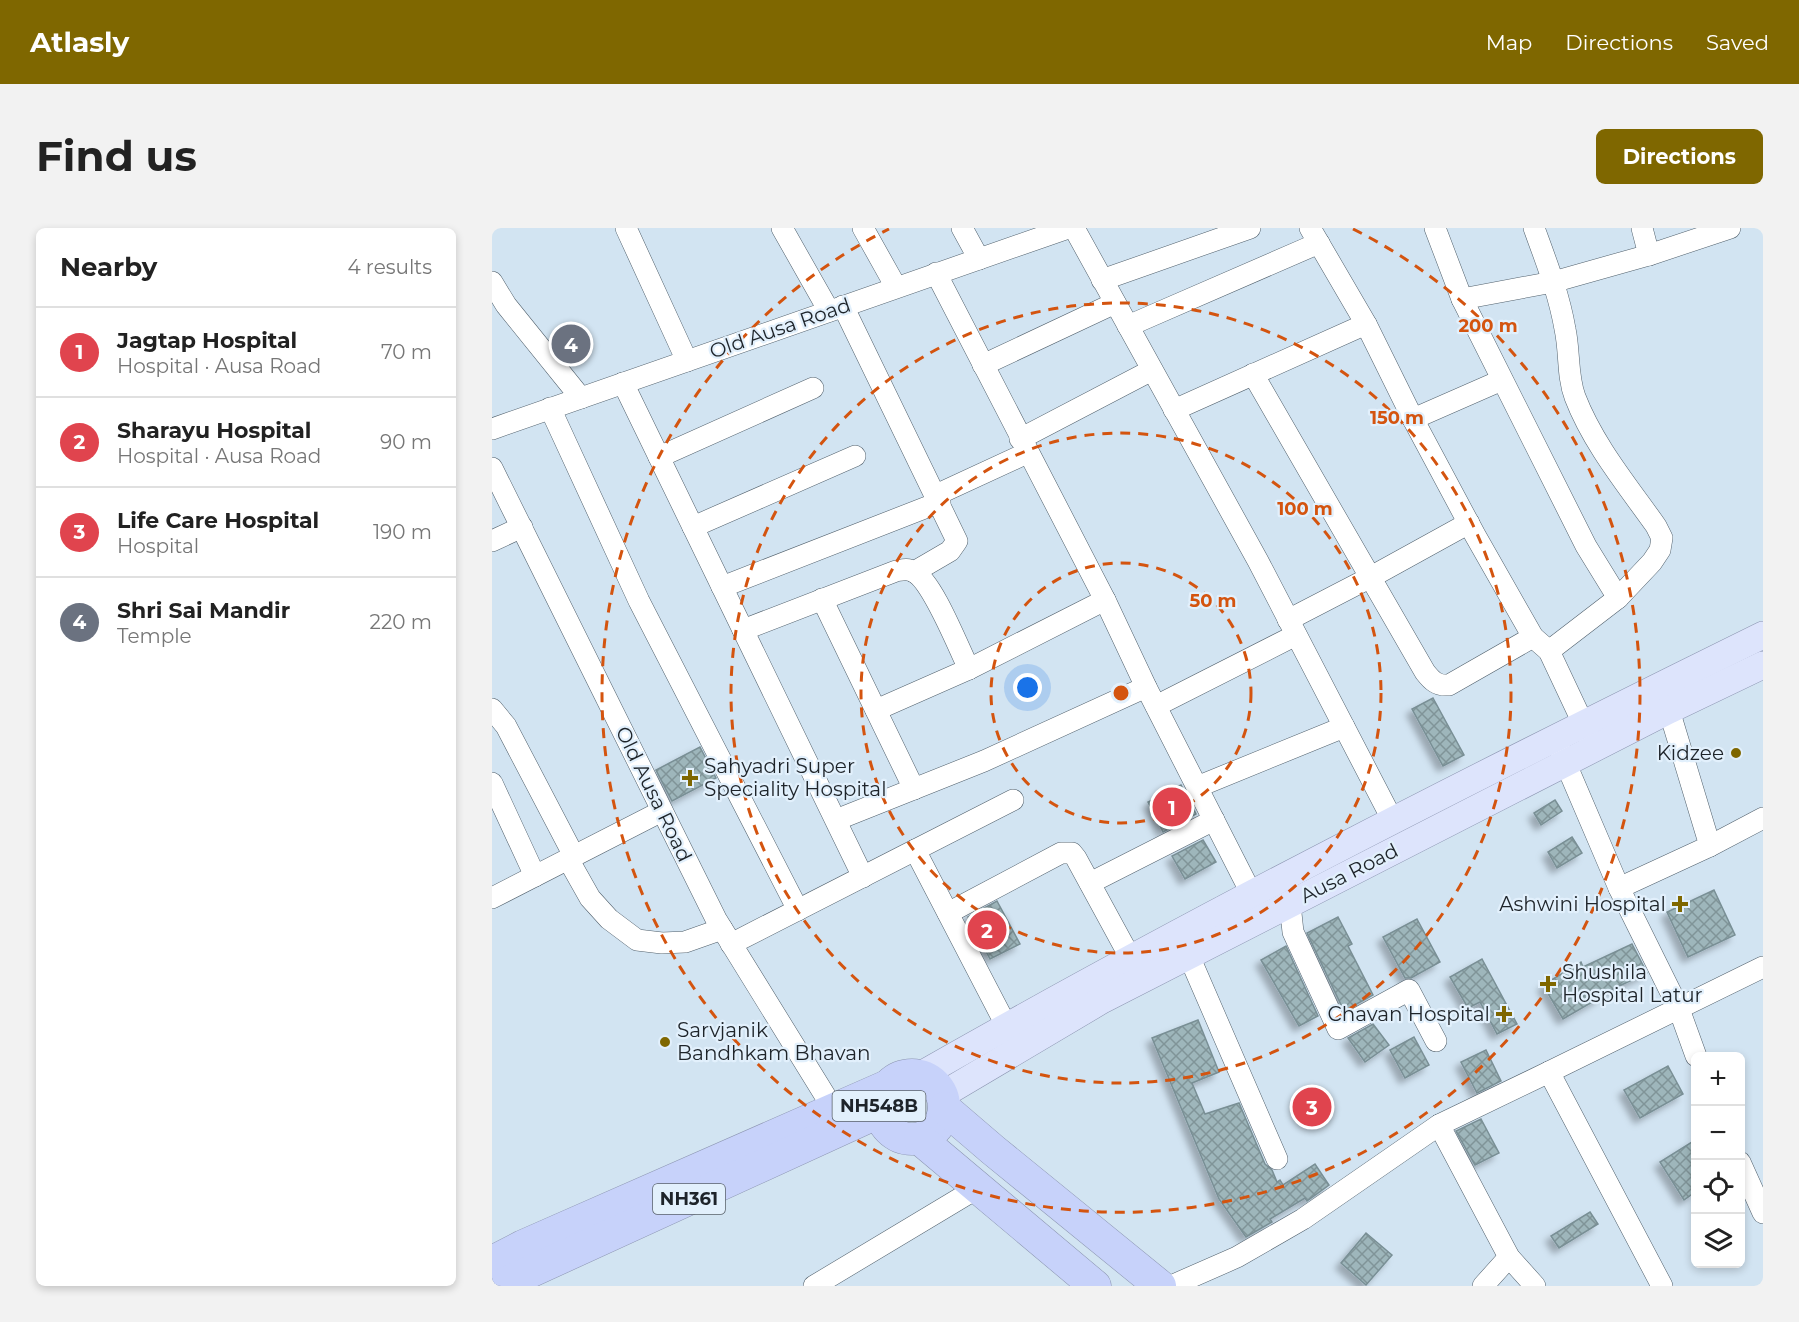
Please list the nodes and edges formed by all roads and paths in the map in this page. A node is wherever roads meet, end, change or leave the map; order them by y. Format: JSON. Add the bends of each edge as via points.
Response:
{"nodes":[{"id":1,"x":626,"y":228,"type":"edge"},
{"id":2,"x":782,"y":228,"type":"edge"},
{"id":3,"x":863,"y":228,"type":"edge"},
{"id":4,"x":962,"y":228,"type":"edge"},
{"id":5,"x":1074,"y":228,"type":"edge"},
{"id":6,"x":1250,"y":228,"type":"edge"},
{"id":7,"x":1435,"y":228,"type":"edge"},
{"id":8,"x":1534,"y":228,"type":"edge"},
{"id":9,"x":1642,"y":228,"type":"edge"},
{"id":10,"x":1730,"y":228,"type":"edge"},
{"id":11,"x":1055,"y":230,"type":"edge"},
{"id":12,"x":1314,"y":235,"type":"edge"},
{"id":13,"x":1649,"y":255,"type":"junction"},
{"id":14,"x":979,"y":258,"type":"junction"},
{"id":15,"x":936,"y":273,"type":"junction"},
{"id":16,"x":1102,"y":280,"type":"junction"},
{"id":17,"x":492,"y":282,"type":"edge"},
{"id":18,"x":1553,"y":282,"type":"junction"},
{"id":19,"x":896,"y":287,"type":"junction"},
{"id":20,"x":1462,"y":299,"type":"junction"},
{"id":21,"x":1115,"y":303,"type":"junction"},
{"id":22,"x":499,"y":308,"type":"edge"},
{"id":23,"x":836,"y":308,"type":"junction"},
{"id":24,"x":1366,"y":324,"type":"junction"},
{"id":25,"x":1128,"y":326,"type":"junction"},
{"id":26,"x":687,"y":360,"type":"junction"},
{"id":27,"x":983,"y":365,"type":"junction"},
{"id":28,"x":1152,"y":370,"type":"junction"},
{"id":29,"x":1253,"y":374,"type":"junction"},
{"id":30,"x":1502,"y":380,"type":"junction"},
{"id":31,"x":623,"y":383,"type":"junction"},
{"id":32,"x":813,"y":388,"type":"dead end"},
{"id":33,"x":581,"y":398,"type":"junction"},
{"id":34,"x":550,"y":408,"type":"junction"},
{"id":35,"x":1174,"y":410,"type":"junction"},
{"id":36,"x":1413,"y":419,"type":"junction"},
{"id":37,"x":492,"y":429,"type":"edge"},
{"id":38,"x":1024,"y":446,"type":"junction"},
{"id":39,"x":855,"y":456,"type":"dead end"},
{"id":40,"x":659,"y":457,"type":"junction"},
{"id":41,"x":492,"y":468,"type":"edge"},
{"id":42,"x":938,"y":499,"type":"junction"},
{"id":43,"x":1468,"y":523,"type":"junction"},
{"id":44,"x":522,"y":527,"type":"junction"},
{"id":45,"x":693,"y":527,"type":"junction"},
{"id":46,"x":492,"y":541,"type":"edge"},
{"id":47,"x":914,"y":572,"type":"junction"},
{"id":48,"x":1371,"y":577,"type":"junction"},
{"id":49,"x":722,"y":586,"type":"junction"},
{"id":50,"x":1618,"y":598,"type":"junction"},
{"id":51,"x":822,"y":599,"type":"junction"},
{"id":52,"x":1105,"y":600,"type":"junction"},
{"id":53,"x":1292,"y":627,"type":"junction"},
{"id":54,"x":743,"y":630,"type":"junction"},
{"id":55,"x":1763,"y":635,"type":"edge"},
{"id":56,"x":1541,"y":644,"type":"junction"},
{"id":57,"x":1763,"y":665,"type":"edge"},
{"id":58,"x":969,"y":669,"type":"junction"},
{"id":59,"x":1151,"y":697,"type":"junction"},
{"id":60,"x":492,"y":709,"type":"edge"},
{"id":61,"x":876,"y":710,"type":"junction"},
{"id":62,"x":1669,"y":710,"type":"junction"},
{"id":63,"x":1584,"y":724,"type":"junction"},
{"id":64,"x":1344,"y":727,"type":"junction"},
{"id":65,"x":1594,"y":748,"type":"junction"},
{"id":66,"x":1560,"y":750,"type":"junction"},
{"id":67,"x":492,"y":783,"type":"edge"},
{"id":68,"x":1197,"y":787,"type":"junction"},
{"id":69,"x":914,"y":789,"type":"junction"},
{"id":70,"x":1012,"y":800,"type":"dead end"},
{"id":71,"x":662,"y":811,"type":"junction"},
{"id":72,"x":1763,"y":818,"type":"edge"},
{"id":73,"x":836,"y":820,"type":"junction"},
{"id":74,"x":1214,"y":820,"type":"junction"},
{"id":75,"x":1393,"y":821,"type":"junction"},
{"id":76,"x":1710,"y":846,"type":"junction"},
{"id":77,"x":915,"y":850,"type":"junction"},
{"id":78,"x":571,"y":858,"type":"junction"},
{"id":79,"x":535,"y":876,"type":"junction"},
{"id":80,"x":863,"y":876,"type":"junction"},
{"id":81,"x":1090,"y":882,"type":"junction"},
{"id":82,"x":1619,"y":888,"type":"junction"},
{"id":83,"x":1251,"y":893,"type":"junction"},
{"id":84,"x":492,"y":898,"type":"edge"},
{"id":85,"x":1290,"y":904,"type":"junction"},
{"id":86,"x":798,"y":910,"type":"junction"},
{"id":87,"x":948,"y":913,"type":"junction"},
{"id":88,"x":727,"y":936,"type":"junction"},
{"id":89,"x":1189,"y":956,"type":"junction"},
{"id":90,"x":1131,"y":959,"type":"junction"},
{"id":91,"x":1763,"y":967,"type":"edge"},
{"id":92,"x":1678,"y":1009,"type":"junction"},
{"id":93,"x":1006,"y":1027,"type":"junction"},
{"id":94,"x":1436,"y":1041,"type":"dead end"},
{"id":95,"x":1694,"y":1052,"type":"edge"},
{"id":96,"x":1549,"y":1072,"type":"junction"},
{"id":97,"x":936,"y":1093,"type":"junction"},
{"id":98,"x":882,"y":1100,"type":"junction"},
{"id":99,"x":834,"y":1110,"type":"junction"},
{"id":100,"x":1439,"y":1125,"type":"junction"},
{"id":101,"x":920,"y":1139,"type":"junction"},
{"id":102,"x":1277,"y":1159,"type":"dead end"},
{"id":103,"x":1745,"y":1173,"type":"edge"},
{"id":104,"x":979,"y":1188,"type":"junction"},
{"id":105,"x":1763,"y":1213,"type":"edge"},
{"id":106,"x":1509,"y":1257,"type":"junction"},
{"id":107,"x":492,"y":1262,"type":"edge"},
{"id":108,"x":499,"y":1286,"type":"edge"},
{"id":109,"x":814,"y":1286,"type":"edge"},
{"id":110,"x":1095,"y":1286,"type":"edge"},
{"id":111,"x":1160,"y":1286,"type":"edge"},
{"id":112,"x":1171,"y":1286,"type":"edge"},
{"id":113,"x":1483,"y":1286,"type":"edge"},
{"id":114,"x":1535,"y":1286,"type":"edge"},
{"id":115,"x":1662,"y":1286,"type":"edge"}],
"edges":[{"from":1,"to":26,"type":"street"},
{"from":2,"to":23,"type":"street"},
{"from":3,"to":19,"type":"street"},
{"from":4,"to":14,"type":"street"},
{"from":5,"to":16,"type":"street"},
{"from":6,"to":16,"type":"street"},
{"from":7,"to":20,"type":"street"},
{"from":8,"to":18,"type":"street"},
{"from":9,"to":13,"type":"street"},
{"from":10,"to":13,"type":"street"},
{"from":11,"to":14,"type":"street","name":"Old Ausa Road"},
{"from":12,"to":24,"type":"street"},
{"from":12,"to":25,"type":"street"},
{"from":13,"to":18,"type":"street"},
{"from":14,"to":15,"type":"street","name":"Old Ausa Road"},
{"from":15,"to":19,"type":"street","name":"Old Ausa Road"},
{"from":15,"to":27,"type":"street"},
{"from":16,"to":21,"type":"street"},
{"from":17,"to":22,"type":"street"},
{"from":18,"to":20,"type":"street"},
{"from":18,"to":50,"type":"street","via":[[1576,399],[1591,432],[1662,538],[1652,562]]},
{"from":19,"to":23,"type":"street","name":"Old Ausa Road"},
{"from":20,"to":30,"type":"street"},
{"from":21,"to":25,"type":"street"},
{"from":21,"to":27,"type":"street"},
{"from":22,"to":33,"type":"street"},
{"from":23,"to":26,"type":"street","name":"Old Ausa Road"},
{"from":23,"to":42,"type":"street"},
{"from":24,"to":29,"type":"street"},
{"from":24,"to":36,"type":"street"},
{"from":25,"to":28,"type":"street"},
{"from":26,"to":31,"type":"street","name":"Old Ausa Road"},
{"from":27,"to":38,"type":"street"},
{"from":28,"to":35,"type":"street"},
{"from":28,"to":38,"type":"street"},
{"from":29,"to":35,"type":"street"},
{"from":29,"to":48,"type":"street"},
{"from":30,"to":36,"type":"street"},
{"from":30,"to":50,"type":"street","via":[[1586,546]]},
{"from":31,"to":33,"type":"street","name":"Old Ausa Road"},
{"from":31,"to":40,"type":"street"},
{"from":32,"to":40,"type":"street"},
{"from":33,"to":34,"type":"street","name":"Old Ausa Road"},
{"from":34,"to":37,"type":"street","name":"Old Ausa Road"},
{"from":34,"to":86,"type":"street","via":[[639,601]]},
{"from":35,"to":53,"type":"street"},
{"from":36,"to":43,"type":"street"},
{"from":38,"to":42,"type":"street"},
{"from":38,"to":52,"type":"street"},
{"from":39,"to":45,"type":"street"},
{"from":40,"to":45,"type":"street"},
{"from":41,"to":44,"type":"street","name":"Old Ausa Road"},
{"from":42,"to":47,"type":"street","via":[[957,541],[950,552]]},
{"from":42,"to":49,"type":"street"},
{"from":43,"to":48,"type":"street"},
{"from":43,"to":56,"type":"street"},
{"from":44,"to":46,"type":"street"},
{"from":44,"to":71,"type":"street","name":"Old Ausa Road"},
{"from":45,"to":49,"type":"street"},
{"from":47,"to":51,"type":"street","via":[[896,571]]},
{"from":47,"to":58,"type":"street","via":[[934,596]]},
{"from":48,"to":53,"type":"street"},
{"from":48,"to":56,"type":"street","via":[[1425,672],[1440,686]]},
{"from":49,"to":54,"type":"street"},
{"from":50,"to":56,"type":"street"},
{"from":51,"to":54,"type":"street"},
{"from":51,"to":61,"type":"street"},
{"from":52,"to":58,"type":"street"},
{"from":52,"to":59,"type":"street"},
{"from":53,"to":59,"type":"street"},
{"from":53,"to":64,"type":"street"},
{"from":54,"to":73,"type":"street"},
{"from":55,"to":63,"type":"main road"},
{"from":56,"to":63,"type":"street"},
{"from":57,"to":62,"type":"main road","name":"Ausa Road"},
{"from":58,"to":61,"type":"street"},
{"from":59,"to":68,"type":"street"},
{"from":59,"to":69,"type":"street"},
{"from":60,"to":78,"type":"street","via":[[506,726]]},
{"from":61,"to":69,"type":"street"},
{"from":62,"to":65,"type":"main road","name":"Ausa Road"},
{"from":62,"to":76,"type":"street"},
{"from":63,"to":65,"type":"street"},
{"from":63,"to":66,"type":"main road"},
{"from":64,"to":68,"type":"street"},
{"from":64,"to":75,"type":"street"},
{"from":65,"to":66,"type":"main road","name":"Ausa Road"},
{"from":66,"to":75,"type":"main road"},
{"from":66,"to":82,"type":"street"},
{"from":66,"to":85,"type":"main road","name":"Ausa Road"},
{"from":67,"to":79,"type":"street"},
{"from":68,"to":74,"type":"street"},
{"from":69,"to":73,"type":"street"},
{"from":70,"to":77,"type":"street"},
{"from":71,"to":78,"type":"street"},
{"from":71,"to":88,"type":"street","name":"Old Ausa Road"},
{"from":72,"to":76,"type":"street"},
{"from":73,"to":80,"type":"street"},
{"from":74,"to":81,"type":"street"},
{"from":74,"to":83,"type":"street"},
{"from":75,"to":83,"type":"main road"},
{"from":76,"to":82,"type":"street"},
{"from":77,"to":80,"type":"street"},
{"from":77,"to":87,"type":"street"},
{"from":78,"to":79,"type":"street"},
{"from":78,"to":88,"type":"street","via":[[590,898],[609,920],[638,940],[685,942]]},
{"from":79,"to":84,"type":"street"},
{"from":80,"to":86,"type":"street"},
{"from":81,"to":87,"type":"street","via":[[1072,853],[1061,853]]},
{"from":81,"to":90,"type":"street"},
{"from":82,"to":92,"type":"street"},
{"from":83,"to":90,"type":"main road"},
{"from":85,"to":89,"type":"main road","name":"Ausa Road"},
{"from":85,"to":94,"type":"street","via":[[1293,932],[1338,1029],[1409,990]]},
{"from":86,"to":88,"type":"street"},
{"from":87,"to":93,"type":"street"},
{"from":88,"to":99,"type":"street","name":"Old Ausa Road"},
{"from":89,"to":97,"type":"main road","name":"Ausa Road"},
{"from":89,"to":102,"type":"street"},
{"from":90,"to":93,"type":"main road"},
{"from":91,"to":92,"type":"street"},
{"from":92,"to":95,"type":"street"},
{"from":92,"to":96,"type":"street"},
{"from":93,"to":97,"type":"main road"},
{"from":96,"to":100,"type":"street"},
{"from":96,"to":115,"type":"street"},
{"from":97,"to":98,"type":"highway","name":"Ausa Road","number":"NH548B","via":[[908,1074],[895,1078]]},
{"from":97,"to":101,"type":"highway","number":"NH548B","via":[[941,1122]]},
{"from":97,"to":111,"type":"highway","via":[[1029,1180]]},
{"from":98,"to":99,"type":"highway"},
{"from":98,"to":101,"type":"highway","number":"NH548B","via":[[894,1134]]},
{"from":98,"to":108,"type":"highway","number":"NH361"},
{"from":99,"to":107,"type":"highway","number":"NH548B"},
{"from":100,"to":106,"type":"street"},
{"from":100,"to":112,"type":"street","via":[[1303,1219],[1237,1257]]},
{"from":101,"to":104,"type":"highway"},
{"from":103,"to":105,"type":"street"},
{"from":104,"to":109,"type":"street"},
{"from":104,"to":110,"type":"highway"},
{"from":106,"to":113,"type":"street"},
{"from":106,"to":114,"type":"street"}]}
